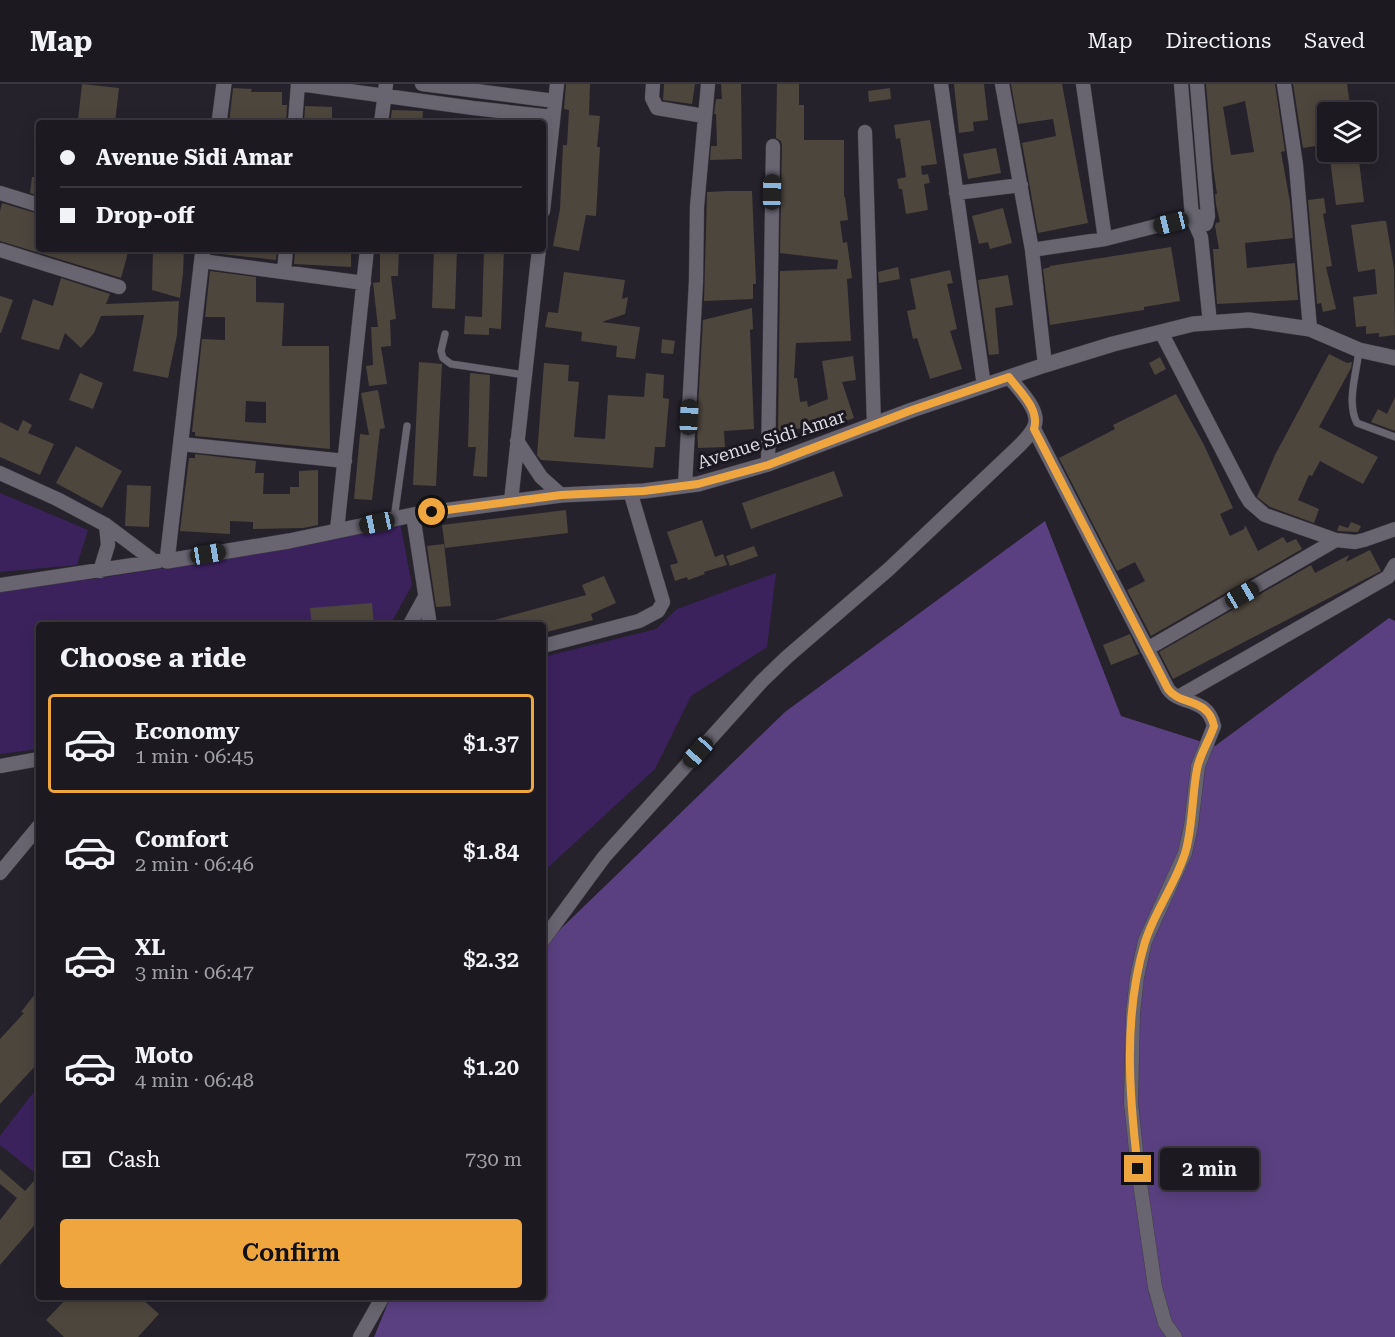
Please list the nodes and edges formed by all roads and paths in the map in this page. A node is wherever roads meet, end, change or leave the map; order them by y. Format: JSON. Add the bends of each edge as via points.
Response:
{"nodes":[{"id":1,"x":224,"y":84,"type":"edge"},
{"id":2,"x":298,"y":84,"type":"edge"},
{"id":3,"x":422,"y":84,"type":"edge"},
{"id":4,"x":557,"y":84,"type":"edge"},
{"id":5,"x":653,"y":84,"type":"edge"},
{"id":6,"x":708,"y":84,"type":"edge"},
{"id":7,"x":940,"y":84,"type":"edge"},
{"id":8,"x":1002,"y":84,"type":"edge"},
{"id":9,"x":1083,"y":84,"type":"edge"},
{"id":10,"x":1181,"y":84,"type":"edge"},
{"id":11,"x":1197,"y":84,"type":"edge"},
{"id":12,"x":1284,"y":84,"type":"edge"},
{"id":13,"x":476,"y":88,"type":"edge"},
{"id":14,"x":385,"y":90,"type":"edge"},
{"id":15,"x":555,"y":101,"type":"junction"},
{"id":16,"x":473,"y":108,"type":"junction"},
{"id":17,"x":704,"y":116,"type":"junction"},
{"id":18,"x":553,"y":117,"type":"junction"},
{"id":19,"x":219,"y":120,"type":"edge"},
{"id":20,"x":295,"y":120,"type":"edge"},
{"id":21,"x":381,"y":120,"type":"edge"},
{"id":22,"x":865,"y":132,"type":"dead end"},
{"id":23,"x":773,"y":146,"type":"dead end"},
{"id":24,"x":546,"y":183,"type":"edge"},
{"id":25,"x":1021,"y":185,"type":"junction"},
{"id":26,"x":0,"y":192,"type":"edge"},
{"id":27,"x":956,"y":193,"type":"junction"},
{"id":28,"x":36,"y":204,"type":"edge"},
{"id":29,"x":1208,"y":216,"type":"junction"},
{"id":30,"x":1192,"y":217,"type":"junction"},
{"id":31,"x":1201,"y":237,"type":"junction"},
{"id":32,"x":1106,"y":239,"type":"junction"},
{"id":33,"x":0,"y":250,"type":"edge"},
{"id":34,"x":1032,"y":250,"type":"junction"},
{"id":35,"x":286,"y":252,"type":"edge"},
{"id":36,"x":367,"y":252,"type":"edge"},
{"id":37,"x":539,"y":252,"type":"edge"},
{"id":38,"x":203,"y":255,"type":"edge"},
{"id":39,"x":284,"y":272,"type":"junction"},
{"id":40,"x":364,"y":283,"type":"junction"},
{"id":41,"x":119,"y":287,"type":"dead end"},
{"id":42,"x":1210,"y":323,"type":"junction"},
{"id":43,"x":1310,"y":329,"type":"junction"},
{"id":44,"x":1161,"y":332,"type":"junction"},
{"id":45,"x":445,"y":334,"type":"dead end"},
{"id":46,"x":1359,"y":350,"type":"junction"},
{"id":47,"x":1395,"y":358,"type":"edge"},
{"id":48,"x":1045,"y":365,"type":"junction"},
{"id":49,"x":525,"y":375,"type":"junction"},
{"id":50,"x":1009,"y":377,"type":"junction"},
{"id":51,"x":984,"y":386,"type":"junction"},
{"id":52,"x":874,"y":425,"type":"junction"},
{"id":53,"x":407,"y":426,"type":"dead end"},
{"id":54,"x":1034,"y":429,"type":"junction"},
{"id":55,"x":1395,"y":437,"type":"edge"},
{"id":56,"x":518,"y":441,"type":"junction"},
{"id":57,"x":180,"y":444,"type":"junction"},
{"id":58,"x":345,"y":461,"type":"junction"},
{"id":59,"x":768,"y":465,"type":"junction"},
{"id":60,"x":0,"y":473,"type":"edge"},
{"id":61,"x":686,"y":485,"type":"junction"},
{"id":62,"x":630,"y":491,"type":"junction"},
{"id":63,"x":561,"y":495,"type":"junction"},
{"id":64,"x":511,"y":501,"type":"junction"},
{"id":65,"x":413,"y":515,"type":"junction"},
{"id":66,"x":394,"y":519,"type":"junction"},
{"id":67,"x":106,"y":525,"type":"junction"},
{"id":68,"x":337,"y":530,"type":"junction"},
{"id":69,"x":1395,"y":530,"type":"edge"},
{"id":70,"x":1336,"y":540,"type":"junction"},
{"id":71,"x":160,"y":561,"type":"junction"},
{"id":72,"x":1395,"y":565,"type":"edge"},
{"id":73,"x":100,"y":571,"type":"junction"},
{"id":74,"x":0,"y":585,"type":"edge"},
{"id":75,"x":425,"y":597,"type":"junction"},
{"id":76,"x":411,"y":622,"type":"edge"},
{"id":77,"x":429,"y":622,"type":"edge"},
{"id":78,"x":546,"y":645,"type":"edge"},
{"id":79,"x":1147,"y":649,"type":"junction"},
{"id":80,"x":1178,"y":697,"type":"junction"},
{"id":81,"x":36,"y":760,"type":"edge"},
{"id":82,"x":0,"y":766,"type":"edge"},
{"id":83,"x":36,"y":830,"type":"edge"},
{"id":84,"x":0,"y":873,"type":"edge"},
{"id":85,"x":546,"y":936,"type":"edge"},
{"id":86,"x":381,"y":1300,"type":"edge"},
{"id":87,"x":360,"y":1337,"type":"edge"},
{"id":88,"x":1175,"y":1337,"type":"edge"}],
"edges":[{"from":1,"to":19,"type":"street"},
{"from":2,"to":14,"type":"street"},
{"from":2,"to":20,"type":"street"},
{"from":3,"to":13,"type":"street"},
{"from":4,"to":15,"type":"street"},
{"from":5,"to":17,"type":"street","via":[[652,102],[657,108]]},
{"from":6,"to":17,"type":"street"},
{"from":7,"to":27,"type":"street"},
{"from":8,"to":25,"type":"street"},
{"from":9,"to":32,"type":"street"},
{"from":10,"to":30,"type":"street"},
{"from":11,"to":29,"type":"street"},
{"from":12,"to":43,"type":"street","via":[[1296,165]]},
{"from":13,"to":15,"type":"street"},
{"from":13,"to":16,"type":"street"},
{"from":14,"to":16,"type":"street"},
{"from":14,"to":21,"type":"street"},
{"from":15,"to":18,"type":"street"},
{"from":16,"to":18,"type":"street"},
{"from":17,"to":61,"type":"street"},
{"from":18,"to":24,"type":"street"},
{"from":22,"to":52,"type":"street"},
{"from":23,"to":59,"type":"street"},
{"from":25,"to":27,"type":"street"},
{"from":25,"to":34,"type":"street"},
{"from":26,"to":28,"type":"street"},
{"from":27,"to":51,"type":"street"},
{"from":29,"to":30,"type":"street"},
{"from":29,"to":31,"type":"street"},
{"from":30,"to":31,"type":"street"},
{"from":30,"to":32,"type":"street"},
{"from":31,"to":42,"type":"street"},
{"from":32,"to":34,"type":"street"},
{"from":33,"to":41,"type":"street"},
{"from":34,"to":48,"type":"street"},
{"from":35,"to":39,"type":"street"},
{"from":36,"to":40,"type":"street"},
{"from":37,"to":49,"type":"street"},
{"from":38,"to":39,"type":"street"},
{"from":38,"to":57,"type":"street"},
{"from":39,"to":40,"type":"street"},
{"from":40,"to":58,"type":"street"},
{"from":42,"to":43,"type":"street","name":"Avenue Sidi Amar","via":[[1249,321]]},
{"from":42,"to":44,"type":"street","name":"Avenue Sidi Amar"},
{"from":43,"to":46,"type":"street","name":"Avenue Sidi Amar"},
{"from":44,"to":48,"type":"street","name":"Avenue Sidi Amar"},
{"from":44,"to":70,"type":"street","via":[[1250,502],[1274,519]]},
{"from":45,"to":49,"type":"lane","via":[[441,351],[447,362]]},
{"from":46,"to":47,"type":"street","name":"Avenue Sidi Amar"},
{"from":46,"to":55,"type":"lane","via":[[1353,415],[1357,423]]},
{"from":48,"to":50,"type":"street","name":"Avenue Sidi Amar"},
{"from":49,"to":56,"type":"street"},
{"from":50,"to":51,"type":"street","name":"Avenue Sidi Amar"},
{"from":50,"to":54,"type":"street","via":[[1034,410]]},
{"from":51,"to":52,"type":"street","name":"Avenue Sidi Amar"},
{"from":52,"to":59,"type":"street","name":"Avenue Sidi Amar"},
{"from":53,"to":66,"type":"lane"},
{"from":54,"to":79,"type":"street"},
{"from":54,"to":85,"type":"street","via":[[889,569],[762,681],[604,856]]},
{"from":56,"to":63,"type":"street","via":[[542,477]]},
{"from":56,"to":64,"type":"street"},
{"from":57,"to":58,"type":"street"},
{"from":57,"to":71,"type":"street"},
{"from":58,"to":68,"type":"street"},
{"from":59,"to":61,"type":"street","name":"Avenue Sidi Amar"},
{"from":60,"to":67,"type":"street"},
{"from":61,"to":62,"type":"street","name":"Avenue Sidi Amar"},
{"from":62,"to":63,"type":"street","name":"Avenue Sidi Amar"},
{"from":62,"to":78,"type":"street","via":[[663,602],[658,611],[639,621]]},
{"from":63,"to":64,"type":"street","name":"Avenue Sidi Amar"},
{"from":64,"to":65,"type":"street","name":"Avenue Sidi Amar"},
{"from":65,"to":66,"type":"street","name":"Avenue Sidi Amar"},
{"from":65,"to":75,"type":"street"},
{"from":66,"to":68,"type":"street","name":"Avenue Sidi Amar"},
{"from":67,"to":71,"type":"street"},
{"from":67,"to":73,"type":"street","via":[[108,545]]},
{"from":68,"to":71,"type":"street","name":"Avenue Sidi Amar"},
{"from":69,"to":70,"type":"street","via":[[1364,540]]},
{"from":70,"to":79,"type":"street"},
{"from":71,"to":73,"type":"street","name":"Avenue Sidi Amar"},
{"from":72,"to":80,"type":"street","via":[[1388,577]]},
{"from":73,"to":74,"type":"street","name":"Avenue Sidi Amar"},
{"from":75,"to":76,"type":"street"},
{"from":75,"to":77,"type":"street"},
{"from":79,"to":80,"type":"street","via":[[1171,694]]},
{"from":80,"to":88,"type":"street","via":[[1208,712],[1214,726],[1198,766],[1185,853],[1145,941],[1137,977],[1130,1062],[1131,1103],[1155,1287],[1165,1323]]},
{"from":81,"to":82,"type":"street"},
{"from":83,"to":84,"type":"street"},
{"from":86,"to":87,"type":"street"}]}
